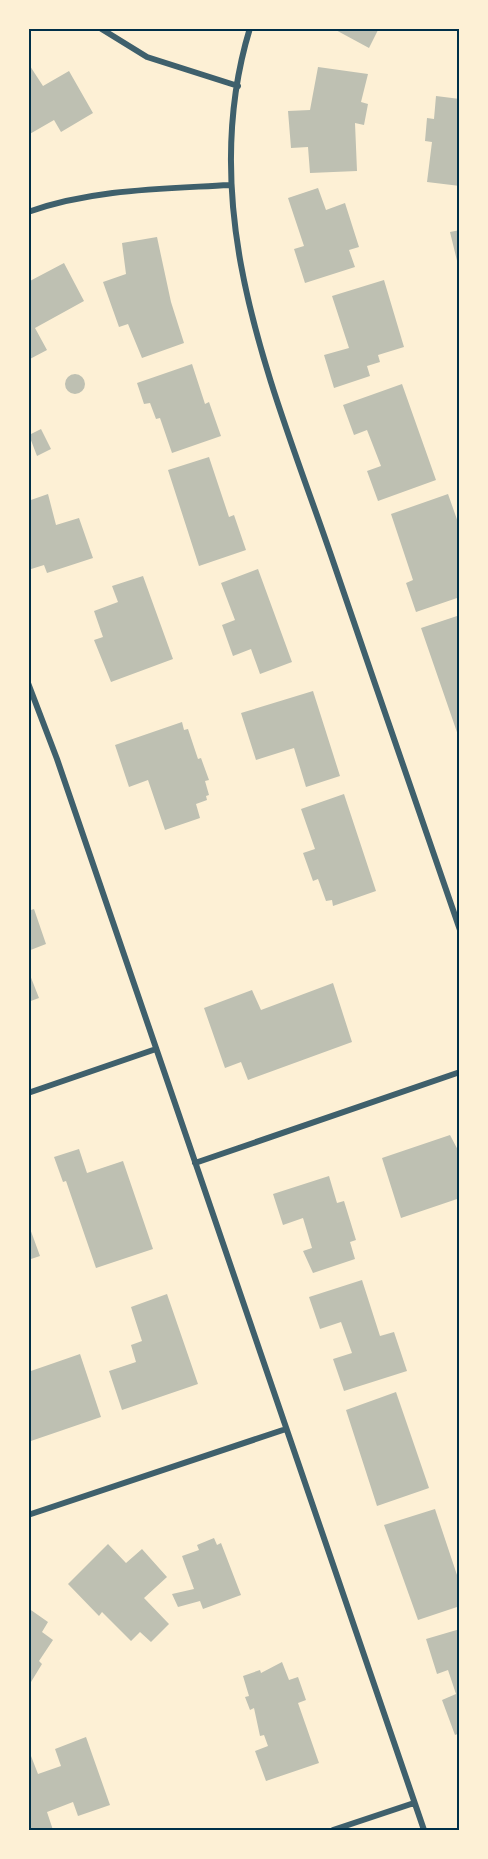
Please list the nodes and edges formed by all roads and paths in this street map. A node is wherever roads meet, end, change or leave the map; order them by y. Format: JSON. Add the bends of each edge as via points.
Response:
{"nodes":[{"id":1,"x":100,"y":28,"type":"edge"},
{"id":2,"x":250,"y":28,"type":"edge"},
{"id":3,"x":238,"y":86,"type":"junction"},
{"id":4,"x":229,"y":185,"type":"junction"},
{"id":5,"x":28,"y":212,"type":"edge"},
{"id":6,"x":28,"y":683,"type":"edge"},
{"id":7,"x":459,"y":930,"type":"edge"},
{"id":8,"x":156,"y":1049,"type":"junction"},
{"id":9,"x":459,"y":1072,"type":"edge"},
{"id":10,"x":28,"y":1094,"type":"edge"},
{"id":11,"x":195,"y":1163,"type":"junction"},
{"id":12,"x":286,"y":1429,"type":"junction"},
{"id":13,"x":28,"y":1515,"type":"edge"},
{"id":14,"x":414,"y":1803,"type":"junction"},
{"id":15,"x":333,"y":1830,"type":"edge"},
{"id":16,"x":424,"y":1830,"type":"edge"}],
"edges":[{"from":1,"to":3,"type":"street","via":[[147,57]]},
{"from":2,"to":3,"type":"street"},
{"from":3,"to":4,"type":"street"},
{"from":4,"to":5,"type":"street","via":[[119,192]]},
{"from":4,"to":7,"type":"street","via":[[238,260],[266,362]]},
{"from":6,"to":8,"type":"street"},
{"from":8,"to":10,"type":"street"},
{"from":8,"to":11,"type":"street"},
{"from":9,"to":11,"type":"street"},
{"from":11,"to":12,"type":"street"},
{"from":12,"to":13,"type":"street"},
{"from":12,"to":14,"type":"street"},
{"from":14,"to":15,"type":"street"},
{"from":14,"to":16,"type":"street"}]}
